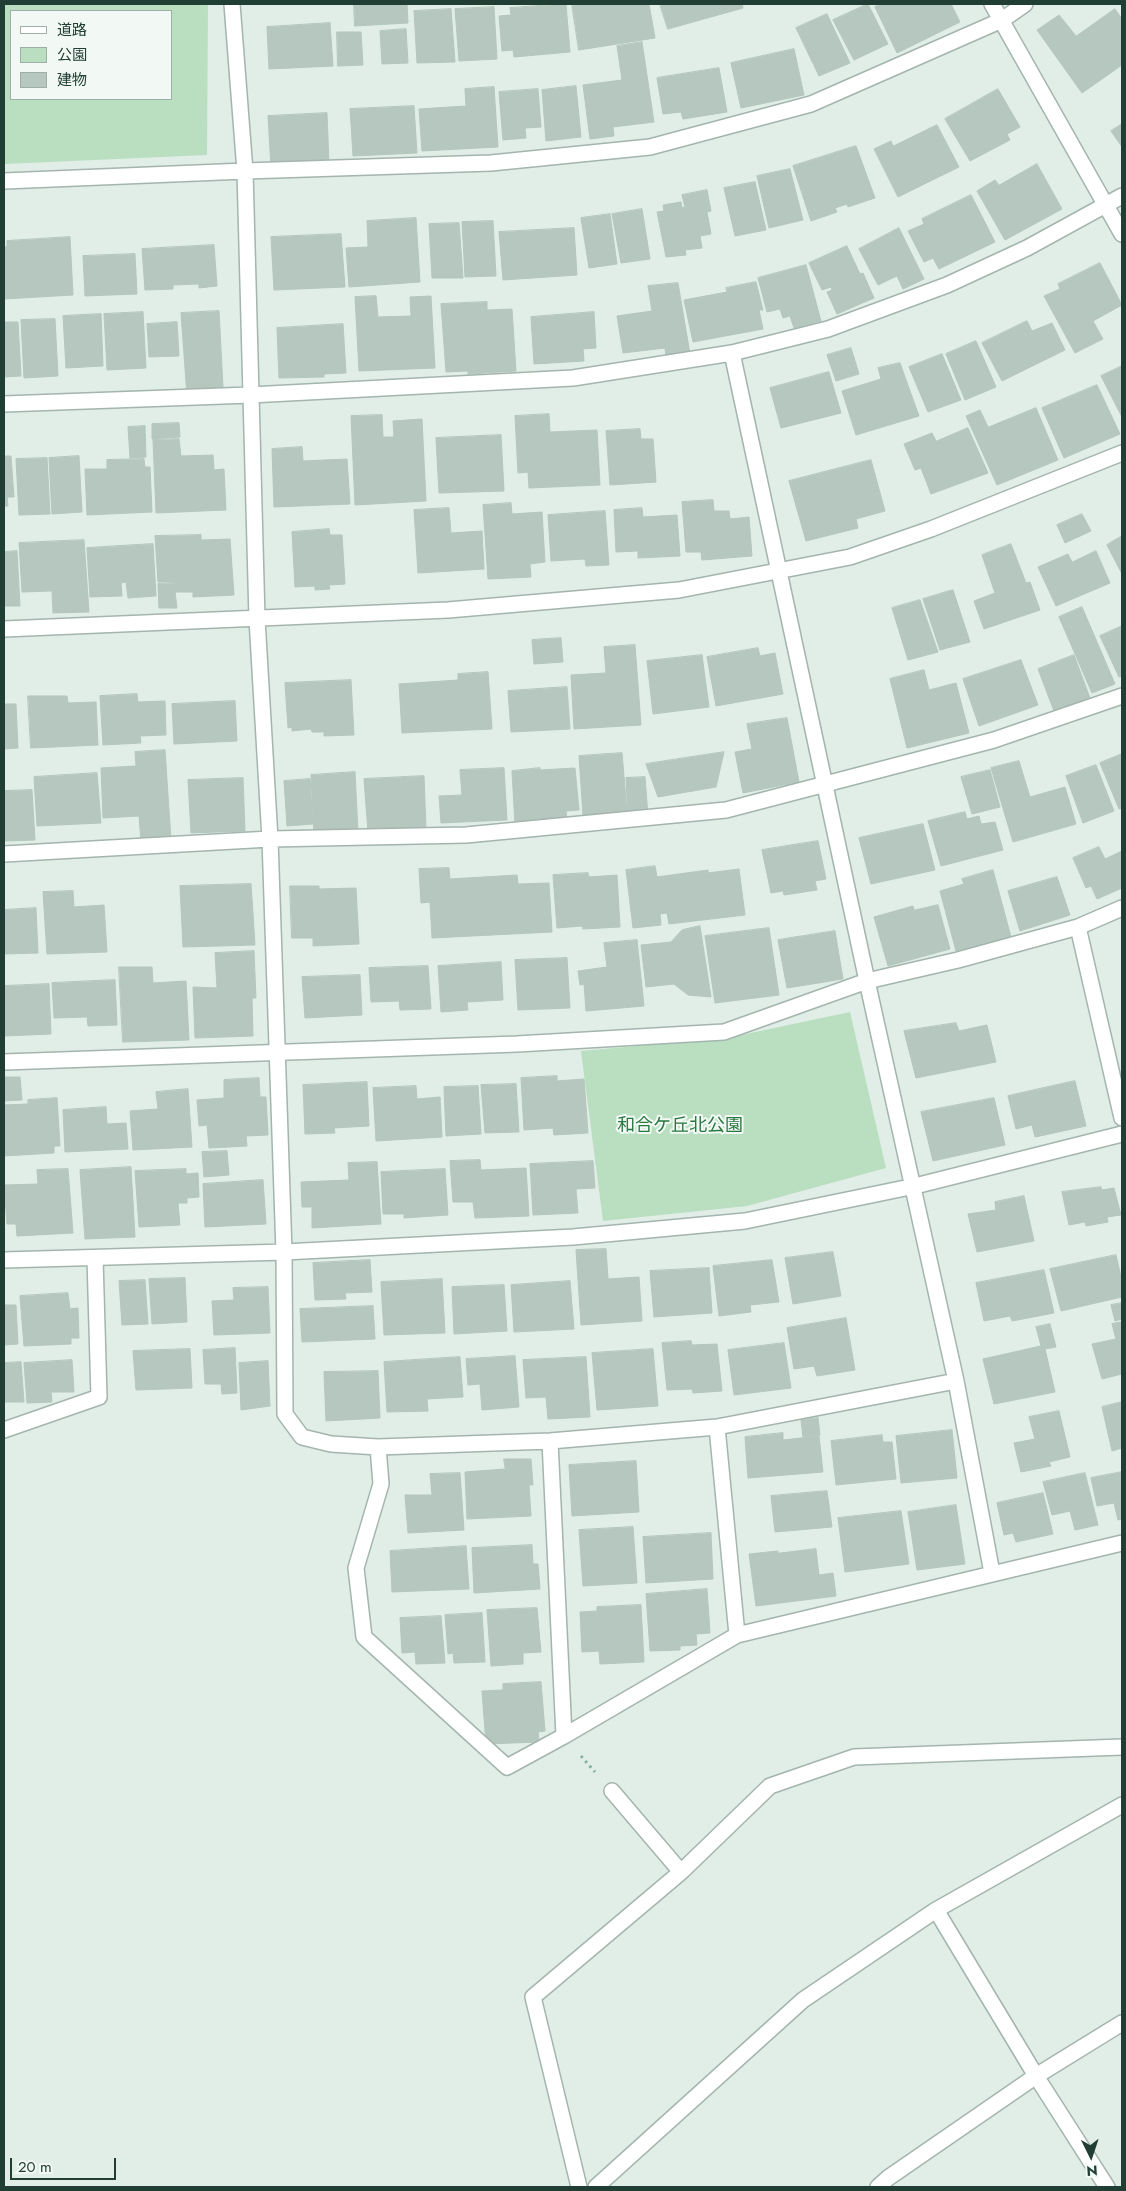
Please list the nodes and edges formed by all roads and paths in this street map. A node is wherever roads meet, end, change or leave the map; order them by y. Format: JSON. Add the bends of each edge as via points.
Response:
{"nodes":[{"id":1,"x":232,"y":4,"type":"edge"},
{"id":2,"x":992,"y":4,"type":"edge"},
{"id":3,"x":1025,"y":4,"type":"edge"},
{"id":4,"x":1002,"y":20,"type":"junction"},
{"id":5,"x":245,"y":170,"type":"junction"},
{"id":6,"x":4,"y":181,"type":"edge"},
{"id":7,"x":1122,"y":196,"type":"edge"},
{"id":8,"x":1106,"y":206,"type":"junction"},
{"id":9,"x":1122,"y":234,"type":"edge"},
{"id":10,"x":732,"y":353,"type":"junction"},
{"id":11,"x":250,"y":395,"type":"junction"},
{"id":12,"x":4,"y":404,"type":"edge"},
{"id":13,"x":1122,"y":453,"type":"edge"},
{"id":14,"x":780,"y":572,"type":"junction"},
{"id":15,"x":257,"y":619,"type":"junction"},
{"id":16,"x":4,"y":629,"type":"edge"},
{"id":17,"x":1122,"y":696,"type":"edge"},
{"id":18,"x":826,"y":785,"type":"junction"},
{"id":19,"x":270,"y":839,"type":"junction"},
{"id":20,"x":4,"y":854,"type":"edge"},
{"id":21,"x":1122,"y":908,"type":"edge"},
{"id":22,"x":1078,"y":927,"type":"junction"},
{"id":23,"x":867,"y":981,"type":"junction"},
{"id":24,"x":276,"y":1052,"type":"junction"},
{"id":25,"x":4,"y":1062,"type":"edge"},
{"id":26,"x":1122,"y":1118,"type":"edge"},
{"id":27,"x":1122,"y":1134,"type":"edge"},
{"id":28,"x":914,"y":1186,"type":"junction"},
{"id":29,"x":284,"y":1252,"type":"junction"},
{"id":30,"x":95,"y":1258,"type":"junction"},
{"id":31,"x":4,"y":1260,"type":"edge"},
{"id":32,"x":956,"y":1381,"type":"junction"},
{"id":33,"x":717,"y":1427,"type":"junction"},
{"id":34,"x":4,"y":1430,"type":"edge"},
{"id":35,"x":550,"y":1441,"type":"junction"},
{"id":36,"x":378,"y":1447,"type":"junction"},
{"id":37,"x":1122,"y":1543,"type":"edge"},
{"id":38,"x":992,"y":1573,"type":"junction"},
{"id":39,"x":737,"y":1635,"type":"junction"},
{"id":40,"x":564,"y":1736,"type":"junction"},
{"id":41,"x":1122,"y":1747,"type":"edge"},
{"id":42,"x":612,"y":1791,"type":"joint"},
{"id":43,"x":1122,"y":1806,"type":"edge"},
{"id":44,"x":681,"y":1872,"type":"junction"},
{"id":45,"x":936,"y":1910,"type":"junction"},
{"id":46,"x":1122,"y":2023,"type":"edge"},
{"id":47,"x":1036,"y":2076,"type":"junction"},
{"id":48,"x":579,"y":2187,"type":"edge"},
{"id":49,"x":596,"y":2187,"type":"edge"},
{"id":50,"x":878,"y":2187,"type":"edge"},
{"id":51,"x":1107,"y":2187,"type":"edge"}],
"edges":[{"from":1,"to":5,"type":"street"},
{"from":2,"to":4,"type":"street"},
{"from":3,"to":4,"type":"street"},
{"from":4,"to":5,"type":"street","via":[[811,104],[650,147],[491,163]]},
{"from":4,"to":8,"type":"street"},
{"from":5,"to":6,"type":"street"},
{"from":5,"to":11,"type":"street"},
{"from":7,"to":8,"type":"street"},
{"from":8,"to":9,"type":"street"},
{"from":8,"to":10,"type":"street","via":[[947,285],[828,329]]},
{"from":10,"to":11,"type":"street","via":[[573,378]]},
{"from":10,"to":14,"type":"street"},
{"from":11,"to":12,"type":"street"},
{"from":11,"to":15,"type":"street"},
{"from":13,"to":14,"type":"street","via":[[932,530],[850,557]]},
{"from":14,"to":15,"type":"street","via":[[679,590],[448,610]]},
{"from":14,"to":18,"type":"street"},
{"from":15,"to":16,"type":"street"},
{"from":15,"to":19,"type":"street"},
{"from":17,"to":18,"type":"street","via":[[994,740]]},
{"from":18,"to":19,"type":"street","via":[[726,810],[466,835]]},
{"from":18,"to":23,"type":"street"},
{"from":19,"to":20,"type":"street"},
{"from":19,"to":24,"type":"street"},
{"from":21,"to":22,"type":"street"},
{"from":22,"to":23,"type":"street"},
{"from":22,"to":26,"type":"street"},
{"from":23,"to":24,"type":"street","via":[[724,1032],[518,1044]]},
{"from":23,"to":28,"type":"street"},
{"from":24,"to":25,"type":"street"},
{"from":24,"to":29,"type":"street"},
{"from":27,"to":28,"type":"street"},
{"from":28,"to":29,"type":"street","via":[[745,1221],[573,1237]]},
{"from":28,"to":32,"type":"street"},
{"from":29,"to":30,"type":"street"},
{"from":29,"to":36,"type":"street","via":[[285,1414],[302,1437],[331,1444]]},
{"from":30,"to":31,"type":"street"},
{"from":30,"to":34,"type":"street","via":[[99,1398]]},
{"from":32,"to":33,"type":"street"},
{"from":32,"to":38,"type":"street"},
{"from":33,"to":35,"type":"street"},
{"from":33,"to":39,"type":"street"},
{"from":35,"to":36,"type":"street"},
{"from":35,"to":40,"type":"street"},
{"from":36,"to":40,"type":"street","via":[[381,1484],[356,1568],[364,1637],[507,1767]]},
{"from":37,"to":38,"type":"street"},
{"from":38,"to":39,"type":"street"},
{"from":39,"to":40,"type":"street"},
{"from":40,"to":42,"type":"path"},
{"from":41,"to":44,"type":"street","via":[[854,1757],[770,1786]]},
{"from":42,"to":44,"type":"street"},
{"from":43,"to":45,"type":"street"},
{"from":44,"to":48,"type":"street","via":[[533,1996]]},
{"from":45,"to":47,"type":"street"},
{"from":45,"to":49,"type":"street","via":[[803,2000]]},
{"from":46,"to":47,"type":"street"},
{"from":47,"to":50,"type":"street"},
{"from":47,"to":51,"type":"street"}]}
